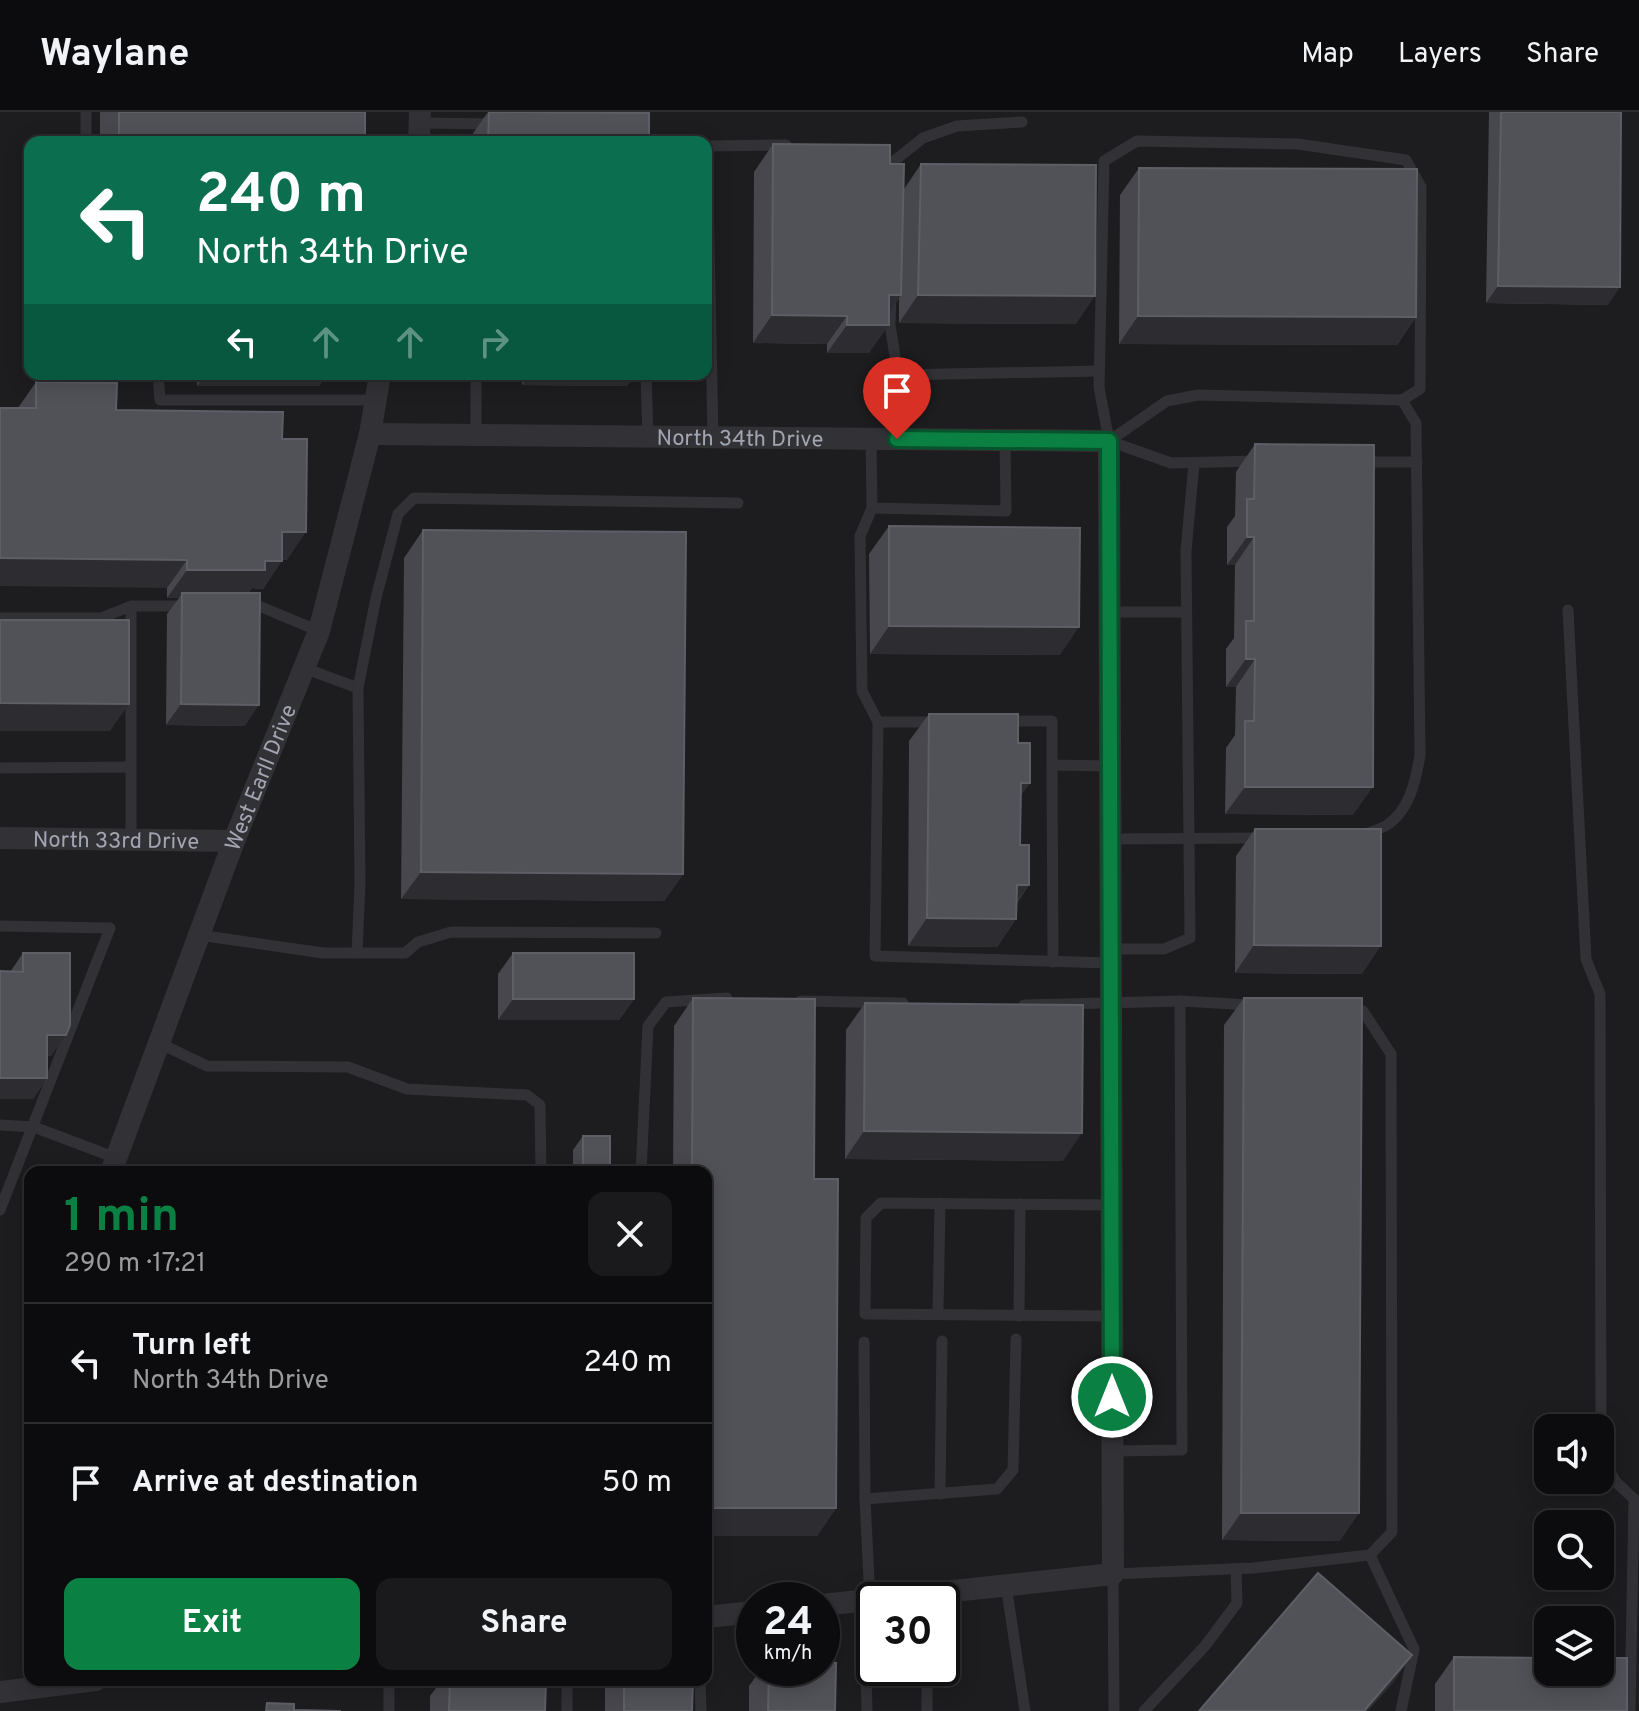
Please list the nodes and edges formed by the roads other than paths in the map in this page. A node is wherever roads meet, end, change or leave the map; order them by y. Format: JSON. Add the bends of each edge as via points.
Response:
{"nodes":[{"id":1,"x":86,"y":112,"type":"edge"},
{"id":2,"x":1022,"y":122,"type":"dead end"},
{"id":3,"x":511,"y":124,"type":"edge"},
{"id":4,"x":420,"y":126,"type":"edge"},
{"id":5,"x":86,"y":136,"type":"edge"},
{"id":6,"x":796,"y":145,"type":"edge"},
{"id":7,"x":712,"y":146,"type":"edge"},
{"id":8,"x":894,"y":191,"type":"edge"},
{"id":9,"x":892,"y":280,"type":"edge"},
{"id":10,"x":1099,"y":371,"type":"junction"},
{"id":11,"x":898,"y":375,"type":"junction"},
{"id":12,"x":158,"y":380,"type":"edge"},
{"id":13,"x":379,"y":380,"type":"edge"},
{"id":14,"x":476,"y":380,"type":"edge"},
{"id":15,"x":646,"y":380,"type":"edge"},
{"id":16,"x":712,"y":380,"type":"edge"},
{"id":17,"x":376,"y":400,"type":"junction"},
{"id":18,"x":1402,"y":400,"type":"junction"},
{"id":19,"x":370,"y":434,"type":"junction"},
{"id":20,"x":476,"y":435,"type":"junction"},
{"id":21,"x":648,"y":437,"type":"junction"},
{"id":22,"x":713,"y":437,"type":"junction"},
{"id":23,"x":871,"y":439,"type":"junction"},
{"id":24,"x":897,"y":439,"type":"junction"},
{"id":25,"x":1005,"y":440,"type":"junction"},
{"id":26,"x":1109,"y":441,"type":"junction"},
{"id":27,"x":1273,"y":461,"type":"edge"},
{"id":28,"x":1353,"y":461,"type":"edge"},
{"id":29,"x":1417,"y":462,"type":"junction"},
{"id":30,"x":1194,"y":463,"type":"junction"},
{"id":31,"x":738,"y":503,"type":"dead end"},
{"id":32,"x":872,"y":508,"type":"junction"},
{"id":33,"x":131,"y":606,"type":"junction"},
{"id":34,"x":202,"y":606,"type":"edge"},
{"id":35,"x":231,"y":606,"type":"edge"},
{"id":36,"x":1568,"y":610,"type":"dead end"},
{"id":37,"x":1109,"y":612,"type":"junction"},
{"id":38,"x":1186,"y":612,"type":"junction"},
{"id":39,"x":0,"y":618,"type":"edge"},
{"id":40,"x":319,"y":631,"type":"junction"},
{"id":41,"x":304,"y":668,"type":"junction"},
{"id":42,"x":358,"y":688,"type":"junction"},
{"id":43,"x":941,"y":721,"type":"edge"},
{"id":44,"x":988,"y":721,"type":"edge"},
{"id":45,"x":878,"y":722,"type":"junction"},
{"id":46,"x":1052,"y":765,"type":"junction"},
{"id":47,"x":1110,"y":766,"type":"junction"},
{"id":48,"x":131,"y":767,"type":"junction"},
{"id":49,"x":0,"y":768,"type":"edge"},
{"id":50,"x":1357,"y":837,"type":"edge"},
{"id":51,"x":0,"y":838,"type":"edge"},
{"id":52,"x":1187,"y":838,"type":"junction"},
{"id":53,"x":1280,"y":838,"type":"edge"},
{"id":54,"x":1110,"y":839,"type":"junction"},
{"id":55,"x":131,"y":840,"type":"junction"},
{"id":56,"x":234,"y":841,"type":"junction"},
{"id":57,"x":0,"y":926,"type":"edge"},
{"id":58,"x":656,"y":933,"type":"dead end"},
{"id":59,"x":199,"y":935,"type":"junction"},
{"id":60,"x":357,"y":953,"type":"junction"},
{"id":61,"x":1110,"y":956,"type":"junction"},
{"id":62,"x":1053,"y":962,"type":"junction"},
{"id":63,"x":737,"y":999,"type":"edge"},
{"id":64,"x":783,"y":1000,"type":"edge"},
{"id":65,"x":1180,"y":1001,"type":"junction"},
{"id":66,"x":922,"y":1004,"type":"edge"},
{"id":67,"x":1111,"y":1004,"type":"junction"},
{"id":68,"x":1012,"y":1005,"type":"edge"},
{"id":69,"x":1259,"y":1005,"type":"edge"},
{"id":70,"x":1339,"y":1010,"type":"edge"},
{"id":71,"x":159,"y":1043,"type":"junction"},
{"id":72,"x":0,"y":1125,"type":"edge"},
{"id":73,"x":34,"y":1127,"type":"junction"},
{"id":74,"x":113,"y":1165,"type":"edge"},
{"id":75,"x":541,"y":1166,"type":"edge"},
{"id":76,"x":641,"y":1166,"type":"edge"},
{"id":77,"x":940,"y":1203,"type":"junction"},
{"id":78,"x":1020,"y":1204,"type":"junction"},
{"id":79,"x":1111,"y":1205,"type":"junction"},
{"id":80,"x":0,"y":1210,"type":"edge"},
{"id":81,"x":938,"y":1314,"type":"junction"},
{"id":82,"x":1019,"y":1316,"type":"junction"},
{"id":83,"x":1112,"y":1316,"type":"junction"},
{"id":84,"x":1016,"y":1339,"type":"dead end"},
{"id":85,"x":942,"y":1341,"type":"dead end"},
{"id":86,"x":864,"y":1342,"type":"dead end"},
{"id":87,"x":1113,"y":1451,"type":"junction"},
{"id":88,"x":940,"y":1494,"type":"junction"},
{"id":89,"x":865,"y":1499,"type":"junction"},
{"id":90,"x":1370,"y":1555,"type":"junction"},
{"id":91,"x":1236,"y":1569,"type":"junction"},
{"id":92,"x":1113,"y":1574,"type":"junction"},
{"id":93,"x":865,"y":1582,"type":"edge"},
{"id":94,"x":1006,"y":1585,"type":"junction"},
{"id":95,"x":960,"y":1591,"type":"edge"},
{"id":96,"x":736,"y":1614,"type":"edge"},
{"id":97,"x":712,"y":1616,"type":"edge"},
{"id":98,"x":25,"y":1686,"type":"edge"},
{"id":99,"x":389,"y":1686,"type":"edge"},
{"id":100,"x":567,"y":1686,"type":"edge"},
{"id":101,"x":700,"y":1686,"type":"edge"},
{"id":102,"x":866,"y":1686,"type":"edge"},
{"id":103,"x":927,"y":1686,"type":"edge"},
{"id":104,"x":0,"y":1692,"type":"edge"},
{"id":105,"x":389,"y":1711,"type":"edge"},
{"id":106,"x":567,"y":1711,"type":"edge"},
{"id":107,"x":701,"y":1711,"type":"edge"},
{"id":108,"x":867,"y":1711,"type":"edge"},
{"id":109,"x":927,"y":1711,"type":"edge"},
{"id":110,"x":1025,"y":1711,"type":"edge"},
{"id":111,"x":1114,"y":1711,"type":"edge"},
{"id":112,"x":1144,"y":1711,"type":"edge"},
{"id":113,"x":1401,"y":1711,"type":"edge"},
{"id":114,"x":1630,"y":1711,"type":"edge"}],
"edges":[{"from":1,"to":5,"type":"lane"},
{"from":2,"to":8,"type":"lane","via":[[957,126],[923,138],[894,161]]},
{"from":3,"to":4,"type":"lane"},
{"from":6,"to":7,"type":"lane"},
{"from":9,"to":11,"type":"lane","via":[[890,325]]},
{"from":10,"to":11,"type":"lane"},
{"from":10,"to":18,"type":"lane","via":[[1104,161],[1137,141],[1298,144],[1406,160],[1421,187],[1420,389]]},
{"from":10,"to":26,"type":"lane"},
{"from":11,"to":24,"type":"lane"},
{"from":12,"to":17,"type":"lane","via":[[160,400]]},
{"from":13,"to":17,"type":"street","name":"West Earll Drive"},
{"from":14,"to":20,"type":"lane"},
{"from":15,"to":21,"type":"lane"},
{"from":16,"to":22,"type":"lane"},
{"from":17,"to":19,"type":"street","name":"West Earll Drive"},
{"from":18,"to":26,"type":"lane","via":[[1198,395],[1167,401]]},
{"from":18,"to":29,"type":"lane","via":[[1416,423]]},
{"from":19,"to":20,"type":"street","name":"North 34th Drive"},
{"from":19,"to":40,"type":"street","name":"West Earll Drive"},
{"from":20,"to":21,"type":"street","name":"North 34th Drive"},
{"from":21,"to":22,"type":"street","name":"North 34th Drive"},
{"from":22,"to":23,"type":"street","name":"North 34th Drive"},
{"from":23,"to":24,"type":"street","name":"North 34th Drive"},
{"from":23,"to":32,"type":"lane"},
{"from":24,"to":25,"type":"street","name":"North 34th Drive"},
{"from":25,"to":26,"type":"street","name":"North 34th Drive"},
{"from":25,"to":32,"type":"lane","via":[[1006,511]]},
{"from":26,"to":30,"type":"lane","via":[[1171,463]]},
{"from":26,"to":37,"type":"street"},
{"from":27,"to":30,"type":"lane"},
{"from":28,"to":29,"type":"lane"},
{"from":29,"to":50,"type":"lane","via":[[1417,776],[1408,802],[1388,824]]},
{"from":30,"to":38,"type":"lane"},
{"from":31,"to":42,"type":"lane","via":[[414,498],[398,514]]},
{"from":32,"to":45,"type":"lane","via":[[860,536],[862,691]]},
{"from":33,"to":34,"type":"lane"},
{"from":33,"to":39,"type":"lane","via":[[101,618]]},
{"from":33,"to":48,"type":"lane"},
{"from":35,"to":40,"type":"lane","via":[[259,606]]},
{"from":36,"to":114,"type":"lane","via":[[1586,959],[1600,994],[1601,1458],[1634,1499]]},
{"from":37,"to":38,"type":"lane"},
{"from":37,"to":47,"type":"street"},
{"from":38,"to":52,"type":"lane"},
{"from":40,"to":41,"type":"street","name":"West Earll Drive"},
{"from":41,"to":42,"type":"lane"},
{"from":41,"to":56,"type":"street","name":"West Earll Drive"},
{"from":42,"to":60,"type":"lane"},
{"from":43,"to":45,"type":"lane"},
{"from":44,"to":46,"type":"lane","via":[[1052,721]]},
{"from":45,"to":62,"type":"lane","via":[[875,956]]},
{"from":46,"to":47,"type":"lane"},
{"from":46,"to":62,"type":"lane"},
{"from":47,"to":54,"type":"street"},
{"from":48,"to":49,"type":"lane"},
{"from":48,"to":55,"type":"lane"},
{"from":51,"to":55,"type":"street","name":"North 33rd Drive"},
{"from":52,"to":53,"type":"lane"},
{"from":52,"to":54,"type":"lane"},
{"from":52,"to":61,"type":"lane","via":[[1190,938],[1164,949]]},
{"from":54,"to":61,"type":"street"},
{"from":55,"to":56,"type":"street","name":"North 33rd Drive"},
{"from":56,"to":59,"type":"street","name":"West Earll Drive"},
{"from":57,"to":73,"type":"lane","via":[[110,928]]},
{"from":58,"to":60,"type":"lane","via":[[451,932],[418,942],[405,953]]},
{"from":59,"to":60,"type":"lane"},
{"from":59,"to":71,"type":"street","name":"West Earll Drive"},
{"from":61,"to":62,"type":"lane"},
{"from":61,"to":67,"type":"street"},
{"from":63,"to":76,"type":"lane","via":[[666,1002],[648,1026]]},
{"from":64,"to":66,"type":"lane"},
{"from":65,"to":67,"type":"lane"},
{"from":65,"to":69,"type":"lane"},
{"from":65,"to":87,"type":"lane","via":[[1182,1450]]},
{"from":67,"to":68,"type":"lane"},
{"from":67,"to":79,"type":"street"},
{"from":70,"to":90,"type":"lane","via":[[1363,1011],[1391,1054],[1392,1532]]},
{"from":71,"to":74,"type":"street","name":"West Earll Drive"},
{"from":71,"to":75,"type":"lane","via":[[207,1066],[348,1067],[407,1089],[527,1095],[540,1105]]},
{"from":72,"to":73,"type":"lane"},
{"from":73,"to":74,"type":"lane"},
{"from":73,"to":80,"type":"lane"},
{"from":77,"to":78,"type":"lane"},
{"from":77,"to":81,"type":"lane"},
{"from":77,"to":81,"type":"lane","via":[[881,1203],[866,1218],[865,1314]]},
{"from":78,"to":79,"type":"lane"},
{"from":78,"to":82,"type":"lane"},
{"from":79,"to":83,"type":"street"},
{"from":81,"to":82,"type":"lane"},
{"from":82,"to":83,"type":"lane"},
{"from":83,"to":87,"type":"street"},
{"from":84,"to":88,"type":"lane","via":[[1013,1470],[997,1489]]},
{"from":85,"to":88,"type":"lane"},
{"from":86,"to":89,"type":"lane"},
{"from":87,"to":92,"type":"street"},
{"from":88,"to":89,"type":"lane"},
{"from":89,"to":93,"type":"lane"},
{"from":90,"to":91,"type":"lane"},
{"from":90,"to":113,"type":"lane","via":[[1414,1649]]},
{"from":91,"to":92,"type":"lane"},
{"from":91,"to":112,"type":"lane","via":[[1237,1603]]},
{"from":92,"to":94,"type":"street"},
{"from":92,"to":111,"type":"lane"},
{"from":94,"to":95,"type":"street"},
{"from":94,"to":110,"type":"lane"},
{"from":96,"to":97,"type":"street"},
{"from":98,"to":104,"type":"street"},
{"from":99,"to":105,"type":"lane"},
{"from":100,"to":106,"type":"lane"},
{"from":101,"to":107,"type":"lane"},
{"from":102,"to":108,"type":"lane"},
{"from":103,"to":109,"type":"lane"}]}
